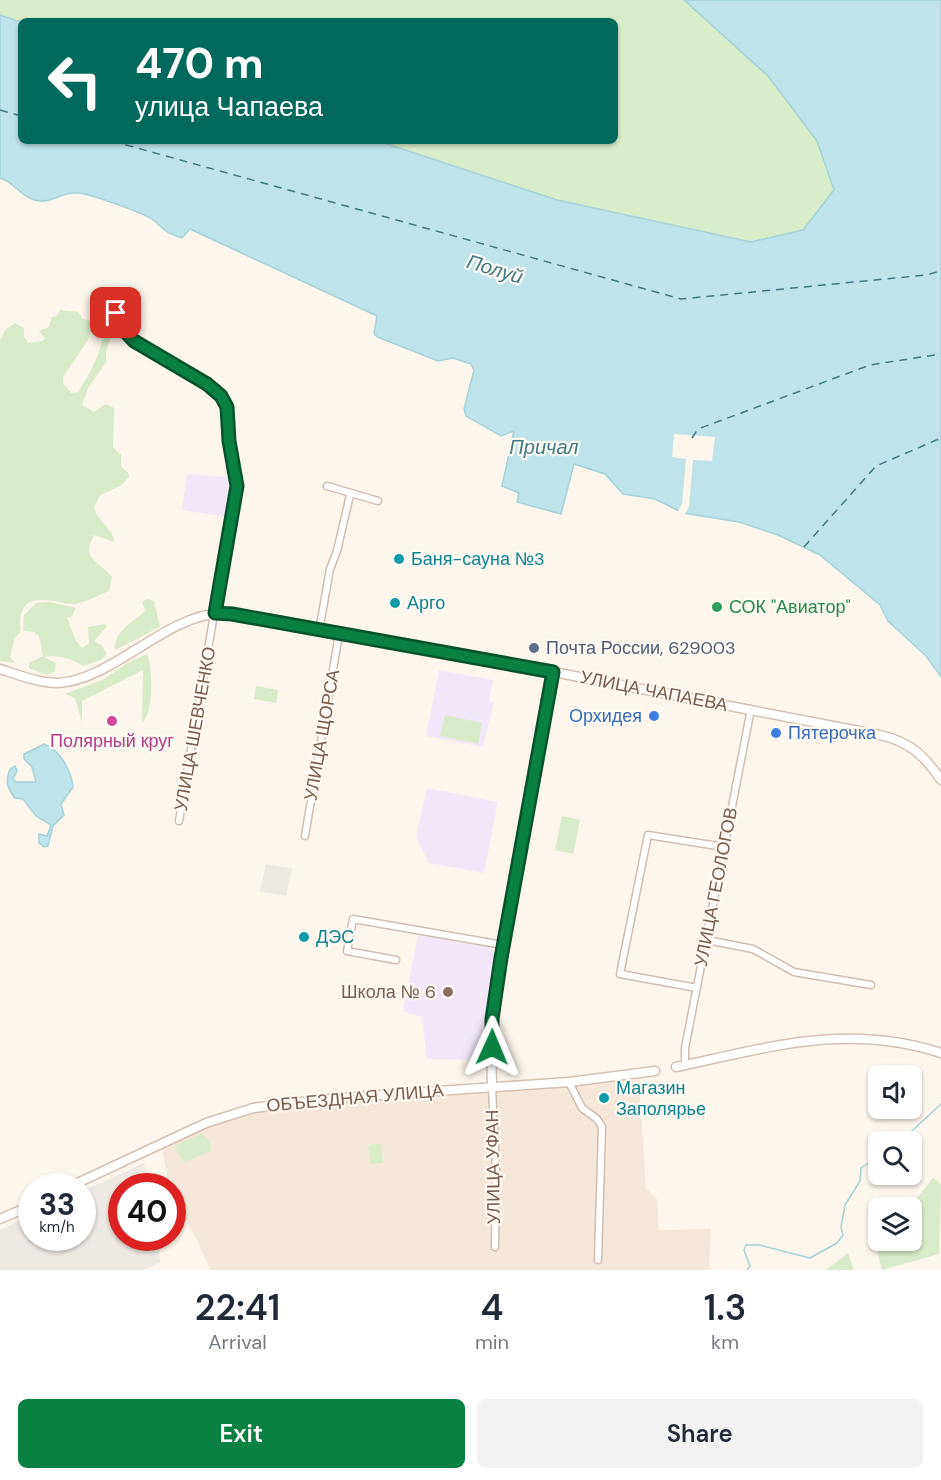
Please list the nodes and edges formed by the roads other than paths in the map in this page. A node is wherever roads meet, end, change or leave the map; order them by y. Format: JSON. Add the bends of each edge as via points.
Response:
{"nodes":[{"id":1,"x":119,"y":298,"type":"dead end"},
{"id":2,"x":327,"y":486,"type":"dead end"},
{"id":3,"x":350,"y":495,"type":"junction"},
{"id":4,"x":378,"y":501,"type":"dead end"},
{"id":5,"x":215,"y":613,"type":"junction"},
{"id":6,"x":319,"y":631,"type":"junction"},
{"id":7,"x":339,"y":634,"type":"junction"},
{"id":8,"x":0,"y":669,"type":"edge"},
{"id":9,"x":553,"y":672,"type":"junction"},
{"id":10,"x":751,"y":709,"type":"junction"},
{"id":11,"x":941,"y":780,"type":"edge"},
{"id":12,"x":179,"y":821,"type":"dead end"},
{"id":13,"x":305,"y":836,"type":"dead end"},
{"id":14,"x":724,"y":847,"type":"junction"},
{"id":15,"x":706,"y":940,"type":"junction"},
{"id":16,"x":503,"y":945,"type":"junction"},
{"id":17,"x":396,"y":960,"type":"dead end"},
{"id":18,"x":871,"y":985,"type":"dead end"},
{"id":19,"x":697,"y":988,"type":"junction"},
{"id":20,"x":941,"y":1053,"type":"edge"},
{"id":21,"x":681,"y":1066,"type":"joint"},
{"id":22,"x":655,"y":1071,"type":"dead end"},
{"id":23,"x":569,"y":1082,"type":"junction"},
{"id":24,"x":492,"y":1087,"type":"junction"},
{"id":25,"x":96,"y":1174,"type":"edge"},
{"id":26,"x":18,"y":1212,"type":"edge"},
{"id":27,"x":0,"y":1220,"type":"edge"},
{"id":28,"x":495,"y":1247,"type":"dead end"},
{"id":29,"x":598,"y":1260,"type":"dead end"}],
"edges":[{"from":1,"to":5,"type":"street","name":"УЛИЦА ШЕВЧЕНКО","via":[[119,322],[134,341],[200,379],[225,401],[237,478]]},
{"from":2,"to":3,"type":"street"},
{"from":3,"to":4,"type":"street"},
{"from":3,"to":6,"type":"street","via":[[330,569]]},
{"from":5,"to":6,"type":"main road","name":"УЛИЦА ЧАПАЕВА"},
{"from":5,"to":8,"type":"main road","via":[[175,628],[92,673],[69,681],[40,681]]},
{"from":5,"to":12,"type":"street","name":"УЛИЦА ШЕВЧЕНКО"},
{"from":6,"to":7,"type":"main road","name":"УЛИЦА ЧАПАЕВА"},
{"from":7,"to":9,"type":"main road","name":"УЛИЦА ЧАПАЕВА"},
{"from":7,"to":13,"type":"street","name":"УЛИЦА ЩОРСА"},
{"from":9,"to":10,"type":"main road","name":"УЛИЦА ЧАПАЕВА"},
{"from":9,"to":16,"type":"main road"},
{"from":10,"to":11,"type":"main road","name":"УЛИЦА ЧАПАЕВА","via":[[902,741],[924,756]]},
{"from":10,"to":14,"type":"street","name":"УЛИЦА ГЕОЛОГОВ"},
{"from":14,"to":15,"type":"street","name":"УЛИЦА ГЕОЛОГОВ"},
{"from":14,"to":19,"type":"street","via":[[648,835],[620,974]]},
{"from":15,"to":18,"type":"street","via":[[753,949],[794,972]]},
{"from":15,"to":19,"type":"street","name":"УЛИЦА ГЕОЛОГОВ"},
{"from":16,"to":17,"type":"street","via":[[353,919],[347,951]]},
{"from":16,"to":24,"type":"main road","via":[[492,1019]]},
{"from":19,"to":21,"type":"street","name":"УЛИЦА ГЕОЛОГОВ"},
{"from":20,"to":21,"type":"main road","via":[[886,1040],[830,1038],[779,1044]]},
{"from":22,"to":23,"type":"main road","name":"ОБЪЕЗДНАЯ УЛИЦА"},
{"from":23,"to":24,"type":"main road","name":"ОБЪЕЗДНАЯ УЛИЦА"},
{"from":23,"to":29,"type":"street","via":[[582,1108],[602,1127]]},
{"from":24,"to":25,"type":"main road","name":"ОБЪЕЗДНАЯ УЛИЦА","via":[[318,1099],[253,1108],[206,1123]]},
{"from":24,"to":28,"type":"street","name":"УЛИЦА УФАН"},
{"from":26,"to":27,"type":"main road"}]}
